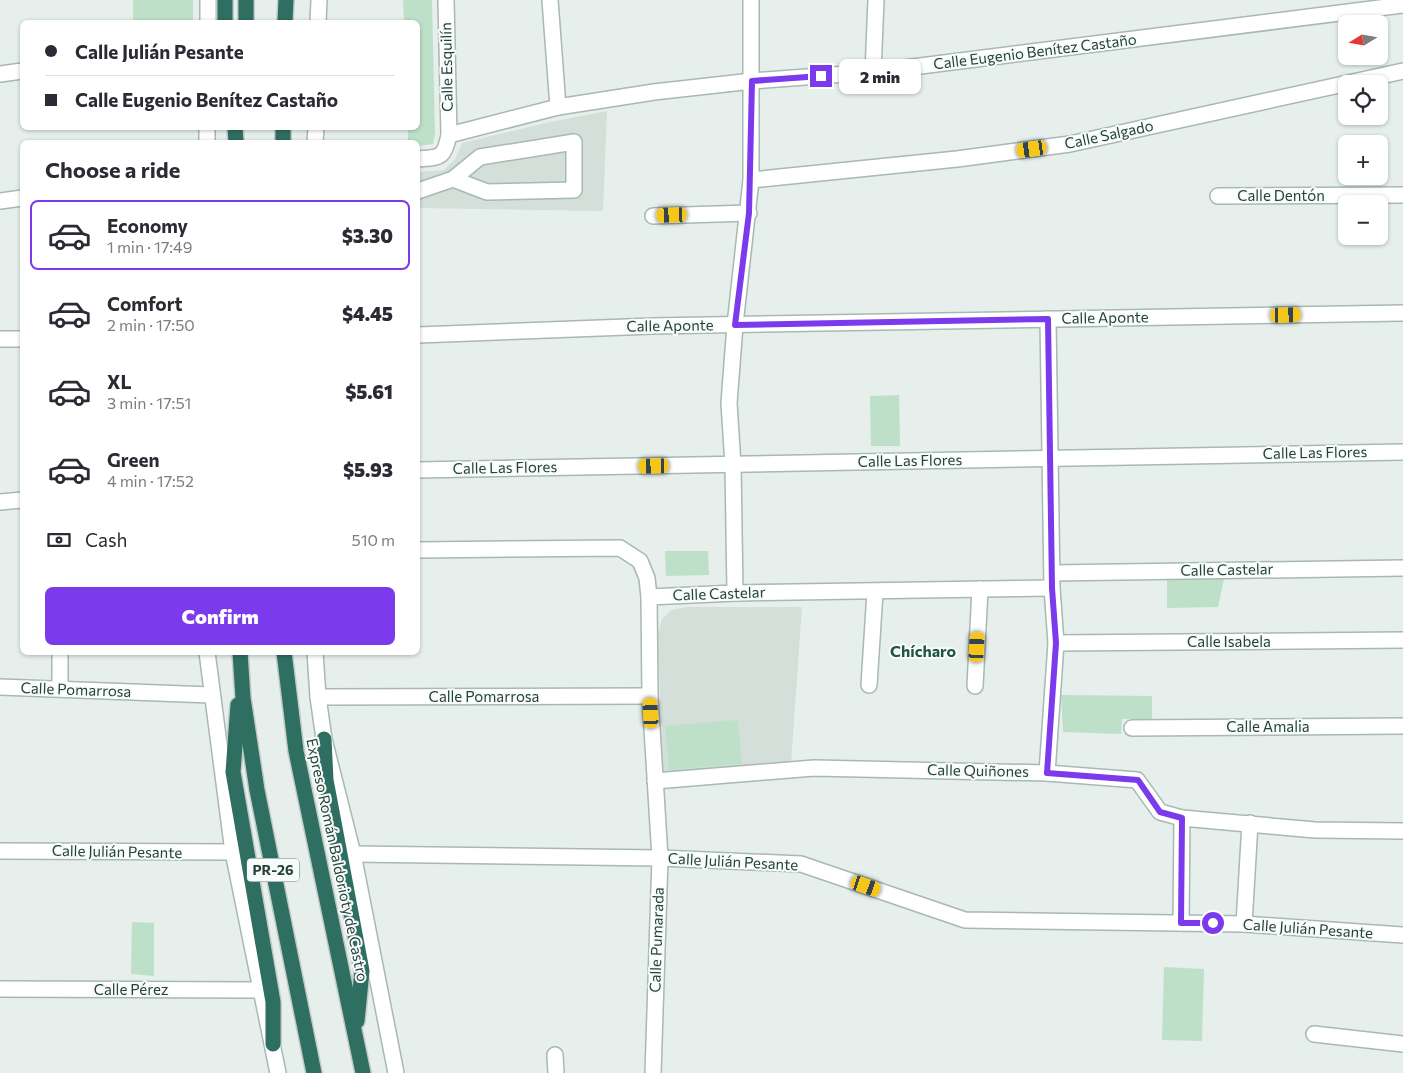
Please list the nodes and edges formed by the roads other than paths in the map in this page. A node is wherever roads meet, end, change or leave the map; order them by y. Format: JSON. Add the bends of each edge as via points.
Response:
{"nodes":[{"id":1,"x":208,"y":0,"type":"edge"},
{"id":2,"x":225,"y":0,"type":"edge"},
{"id":3,"x":246,"y":0,"type":"edge"},
{"id":4,"x":286,"y":0,"type":"edge"},
{"id":5,"x":319,"y":0,"type":"edge"},
{"id":6,"x":446,"y":0,"type":"edge"},
{"id":7,"x":550,"y":0,"type":"edge"},
{"id":8,"x":751,"y":0,"type":"edge"},
{"id":9,"x":876,"y":0,"type":"edge"},
{"id":10,"x":1403,"y":5,"type":"edge"},
{"id":11,"x":208,"y":20,"type":"edge"},
{"id":12,"x":226,"y":20,"type":"edge"},
{"id":13,"x":246,"y":20,"type":"edge"},
{"id":14,"x":285,"y":20,"type":"edge"},
{"id":15,"x":318,"y":20,"type":"edge"},
{"id":16,"x":20,"y":71,"type":"edge"},
{"id":17,"x":1403,"y":71,"type":"edge"},
{"id":18,"x":873,"y":72,"type":"junction"},
{"id":19,"x":0,"y":74,"type":"edge"},
{"id":20,"x":752,"y":81,"type":"junction"},
{"id":21,"x":558,"y":106,"type":"junction"},
{"id":22,"x":449,"y":134,"type":"junction"},
{"id":23,"x":420,"y":159,"type":"edge"},
{"id":24,"x":453,"y":179,"type":"junction"},
{"id":25,"x":751,"y":180,"type":"junction"},
{"id":26,"x":420,"y":190,"type":"edge"},
{"id":27,"x":1403,"y":195,"type":"edge"},
{"id":28,"x":1218,"y":196,"type":"dead end"},
{"id":29,"x":20,"y":198,"type":"edge"},
{"id":30,"x":0,"y":201,"type":"edge"},
{"id":31,"x":749,"y":213,"type":"junction"},
{"id":32,"x":653,"y":216,"type":"dead end"},
{"id":33,"x":1403,"y":312,"type":"edge"},
{"id":34,"x":1048,"y":319,"type":"junction"},
{"id":35,"x":735,"y":325,"type":"junction"},
{"id":36,"x":420,"y":335,"type":"edge"},
{"id":37,"x":20,"y":339,"type":"edge"},
{"id":38,"x":0,"y":340,"type":"edge"},
{"id":39,"x":1403,"y":452,"type":"edge"},
{"id":40,"x":1052,"y":458,"type":"junction"},
{"id":41,"x":733,"y":465,"type":"junction"},
{"id":42,"x":420,"y":470,"type":"edge"},
{"id":43,"x":20,"y":500,"type":"edge"},
{"id":44,"x":0,"y":502,"type":"edge"},
{"id":45,"x":420,"y":550,"type":"edge"},
{"id":46,"x":1403,"y":568,"type":"edge"},
{"id":47,"x":1052,"y":572,"type":"junction"},
{"id":48,"x":1052,"y":588,"type":"junction"},
{"id":49,"x":980,"y":589,"type":"junction"},
{"id":50,"x":875,"y":592,"type":"junction"},
{"id":51,"x":735,"y":593,"type":"junction"},
{"id":52,"x":649,"y":597,"type":"junction"},
{"id":53,"x":1403,"y":640,"type":"edge"},
{"id":54,"x":1056,"y":643,"type":"junction"},
{"id":55,"x":60,"y":655,"type":"edge"},
{"id":56,"x":207,"y":655,"type":"edge"},
{"id":57,"x":284,"y":655,"type":"edge"},
{"id":58,"x":315,"y":655,"type":"edge"},
{"id":59,"x":241,"y":660,"type":"edge"},
{"id":60,"x":869,"y":685,"type":"dead end"},
{"id":61,"x":975,"y":686,"type":"dead end"},
{"id":62,"x":0,"y":687,"type":"edge"},
{"id":63,"x":60,"y":688,"type":"junction"},
{"id":64,"x":211,"y":695,"type":"junction"},
{"id":65,"x":650,"y":696,"type":"junction"},
{"id":66,"x":318,"y":697,"type":"junction"},
{"id":67,"x":1403,"y":726,"type":"edge"},
{"id":68,"x":1132,"y":728,"type":"dead end"},
{"id":69,"x":324,"y":739,"type":"junction"},
{"id":70,"x":1047,"y":773,"type":"junction"},
{"id":71,"x":655,"y":782,"type":"junction"},
{"id":72,"x":1182,"y":818,"type":"junction"},
{"id":73,"x":1250,"y":823,"type":"junction"},
{"id":74,"x":1403,"y":831,"type":"edge"},
{"id":75,"x":0,"y":851,"type":"edge"},
{"id":76,"x":233,"y":852,"type":"junction"},
{"id":77,"x":353,"y":854,"type":"junction"},
{"id":78,"x":660,"y":858,"type":"junction"},
{"id":79,"x":1181,"y":923,"type":"junction"},
{"id":80,"x":1244,"y":924,"type":"junction"},
{"id":81,"x":1403,"y":935,"type":"edge"},
{"id":82,"x":0,"y":989,"type":"edge"},
{"id":83,"x":263,"y":990,"type":"junction"},
{"id":84,"x":1314,"y":1034,"type":"dead end"},
{"id":85,"x":356,"y":1037,"type":"junction"},
{"id":86,"x":273,"y":1044,"type":"junction"},
{"id":87,"x":1403,"y":1044,"type":"edge"},
{"id":88,"x":555,"y":1055,"type":"dead end"},
{"id":89,"x":278,"y":1073,"type":"edge"},
{"id":90,"x":314,"y":1073,"type":"edge"},
{"id":91,"x":363,"y":1073,"type":"edge"},
{"id":92,"x":396,"y":1073,"type":"edge"},
{"id":93,"x":556,"y":1073,"type":"edge"},
{"id":94,"x":653,"y":1073,"type":"edge"}],
"edges":[{"from":1,"to":11,"type":"street"},
{"from":2,"to":12,"type":"highway"},
{"from":3,"to":13,"type":"highway"},
{"from":4,"to":14,"type":"highway"},
{"from":5,"to":15,"type":"street"},
{"from":6,"to":22,"type":"street","name":"Calle Esquilín"},
{"from":7,"to":21,"type":"street"},
{"from":8,"to":20,"type":"street"},
{"from":9,"to":18,"type":"street"},
{"from":10,"to":18,"type":"street","name":"Calle Eugenio Benítez Castaño"},
{"from":16,"to":19,"type":"street"},
{"from":17,"to":25,"type":"street","name":"Calle Salgado","via":[[1070,144]]},
{"from":18,"to":20,"type":"street","name":"Calle Eugenio Benítez Castaño"},
{"from":20,"to":21,"type":"street","name":"Calle Eugenio Benítez Castaño"},
{"from":20,"to":25,"type":"street"},
{"from":21,"to":22,"type":"street","name":"Calle Eugenio Benítez Castaño"},
{"from":22,"to":23,"type":"street","via":[[446,151],[439,157]]},
{"from":24,"to":24,"type":"street","via":[[487,192],[574,190],[574,142],[480,157]]},
{"from":24,"to":26,"type":"street"},
{"from":25,"to":31,"type":"street"},
{"from":27,"to":28,"type":"street","name":"Calle Dentón"},
{"from":29,"to":30,"type":"street"},
{"from":31,"to":32,"type":"street"},
{"from":31,"to":35,"type":"street"},
{"from":33,"to":34,"type":"street","name":"Calle Aponte"},
{"from":34,"to":35,"type":"street","name":"Calle Aponte"},
{"from":34,"to":40,"type":"street"},
{"from":35,"to":36,"type":"street","name":"Calle Aponte"},
{"from":35,"to":41,"type":"street","via":[[729,403]]},
{"from":37,"to":38,"type":"street"},
{"from":39,"to":40,"type":"street","name":"Calle Las Flores"},
{"from":40,"to":41,"type":"street","name":"Calle Las Flores"},
{"from":40,"to":47,"type":"street"},
{"from":41,"to":42,"type":"street","name":"Calle Las Flores"},
{"from":41,"to":51,"type":"street"},
{"from":43,"to":44,"type":"street"},
{"from":45,"to":52,"type":"street","via":[[620,548],[640,561],[647,578]]},
{"from":46,"to":47,"type":"street","name":"Calle Castelar"},
{"from":47,"to":48,"type":"street"},
{"from":48,"to":49,"type":"street","name":"Calle Castelar"},
{"from":48,"to":54,"type":"street"},
{"from":49,"to":50,"type":"street","name":"Calle Castelar"},
{"from":49,"to":61,"type":"street"},
{"from":50,"to":51,"type":"street","name":"Calle Castelar"},
{"from":50,"to":60,"type":"street"},
{"from":51,"to":52,"type":"street","name":"Calle Castelar"},
{"from":52,"to":65,"type":"street","name":"Calle Pumarada"},
{"from":53,"to":54,"type":"street","name":"Calle Isabela"},
{"from":54,"to":70,"type":"street"},
{"from":55,"to":63,"type":"street"},
{"from":56,"to":64,"type":"street"},
{"from":57,"to":85,"type":"highway","name":"Expreso Román Baldorioty de Castro","number":"PR-26","via":[[296,751]]},
{"from":58,"to":66,"type":"street"},
{"from":59,"to":86,"type":"highway","via":[[233,772],[273,1002]]},
{"from":59,"to":90,"type":"highway","number":"PR-26","via":[[256,790]]},
{"from":62,"to":63,"type":"street","name":"Calle Pomarrosa"},
{"from":63,"to":64,"type":"street","name":"Calle Pomarrosa"},
{"from":64,"to":76,"type":"street"},
{"from":65,"to":66,"type":"street","name":"Calle Pomarrosa"},
{"from":65,"to":71,"type":"street","name":"Calle Pumarada"},
{"from":66,"to":69,"type":"street"},
{"from":67,"to":68,"type":"street","name":"Calle Amalia"},
{"from":69,"to":77,"type":"street"},
{"from":69,"to":85,"type":"highway","via":[[326,780],[362,971]]},
{"from":70,"to":71,"type":"street","name":"Calle Quiñones","via":[[814,768]]},
{"from":70,"to":72,"type":"street","name":"Calle Quiñones","via":[[1138,780],[1160,812]]},
{"from":71,"to":78,"type":"street","name":"Calle Pumarada"},
{"from":72,"to":73,"type":"street","name":"Calle Quiñones"},
{"from":72,"to":79,"type":"street"},
{"from":73,"to":74,"type":"street","name":"Calle Quiñones","via":[[1315,830]]},
{"from":73,"to":80,"type":"street"},
{"from":75,"to":76,"type":"street","name":"Calle Julián Pesante"},
{"from":76,"to":83,"type":"street"},
{"from":77,"to":78,"type":"street","name":"Calle Julián Pesante"},
{"from":77,"to":92,"type":"street"},
{"from":78,"to":79,"type":"street","name":"Calle Julián Pesante","via":[[801,864],[965,920]]},
{"from":78,"to":94,"type":"street","name":"Calle Pumarada"},
{"from":79,"to":80,"type":"street","name":"Calle Julián Pesante"},
{"from":80,"to":81,"type":"street","name":"Calle Julián Pesante"},
{"from":82,"to":83,"type":"street","name":"Calle Pérez"},
{"from":83,"to":86,"type":"street"},
{"from":84,"to":87,"type":"street"},
{"from":85,"to":91,"type":"highway","name":"Expreso Román Baldorioty de Castro","number":"PR-26"},
{"from":86,"to":89,"type":"street"},
{"from":88,"to":93,"type":"street"}]}
